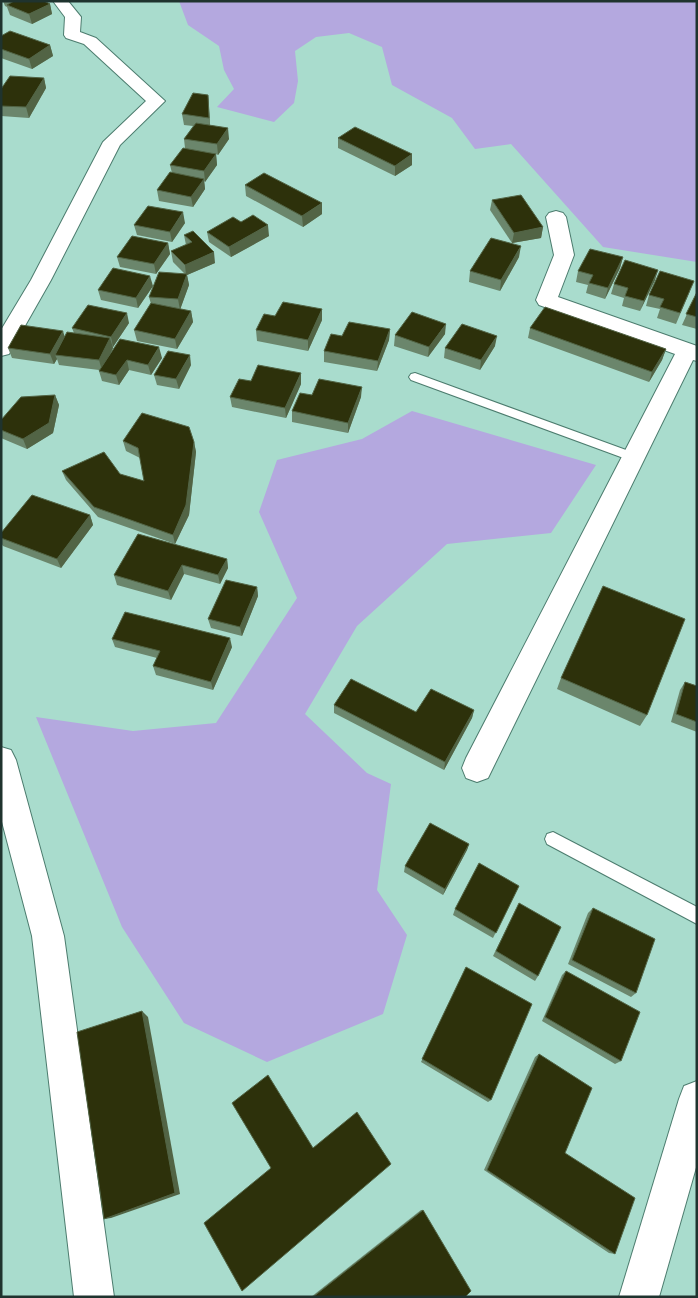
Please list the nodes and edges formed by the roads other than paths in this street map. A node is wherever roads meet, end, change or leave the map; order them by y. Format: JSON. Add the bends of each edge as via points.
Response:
{"nodes":[{"id":1,"x":60,"y":1,"type":"edge"},
{"id":2,"x":556,"y":217,"type":"dead end"},
{"id":3,"x":1,"y":349,"type":"edge"},
{"id":4,"x":692,"y":352,"type":"edge"},
{"id":5,"x":415,"y":377,"type":"dead end"},
{"id":6,"x":633,"y":457,"type":"junction"},
{"id":7,"x":1,"y":760,"type":"edge"},
{"id":8,"x":477,"y":768,"type":"dead end"},
{"id":9,"x":553,"y":839,"type":"dead end"},
{"id":10,"x":697,"y":916,"type":"edge"},
{"id":11,"x":697,"y":1099,"type":"edge"},
{"id":12,"x":94,"y":1297,"type":"edge"},
{"id":13,"x":640,"y":1297,"type":"edge"}],
"edges":[{"from":1,"to":3,"type":"street","via":[[73,17],[72,35],[90,41],[156,101],[112,142],[41,280]]},
{"from":2,"to":4,"type":"street","via":[[564,255],[546,300]]},
{"from":4,"to":6,"type":"street"},
{"from":5,"to":6,"type":"lane"},
{"from":6,"to":8,"type":"street"},
{"from":7,"to":12,"type":"street","via":[[48,936]]},
{"from":9,"to":10,"type":"lane"},
{"from":11,"to":13,"type":"street"}]}
